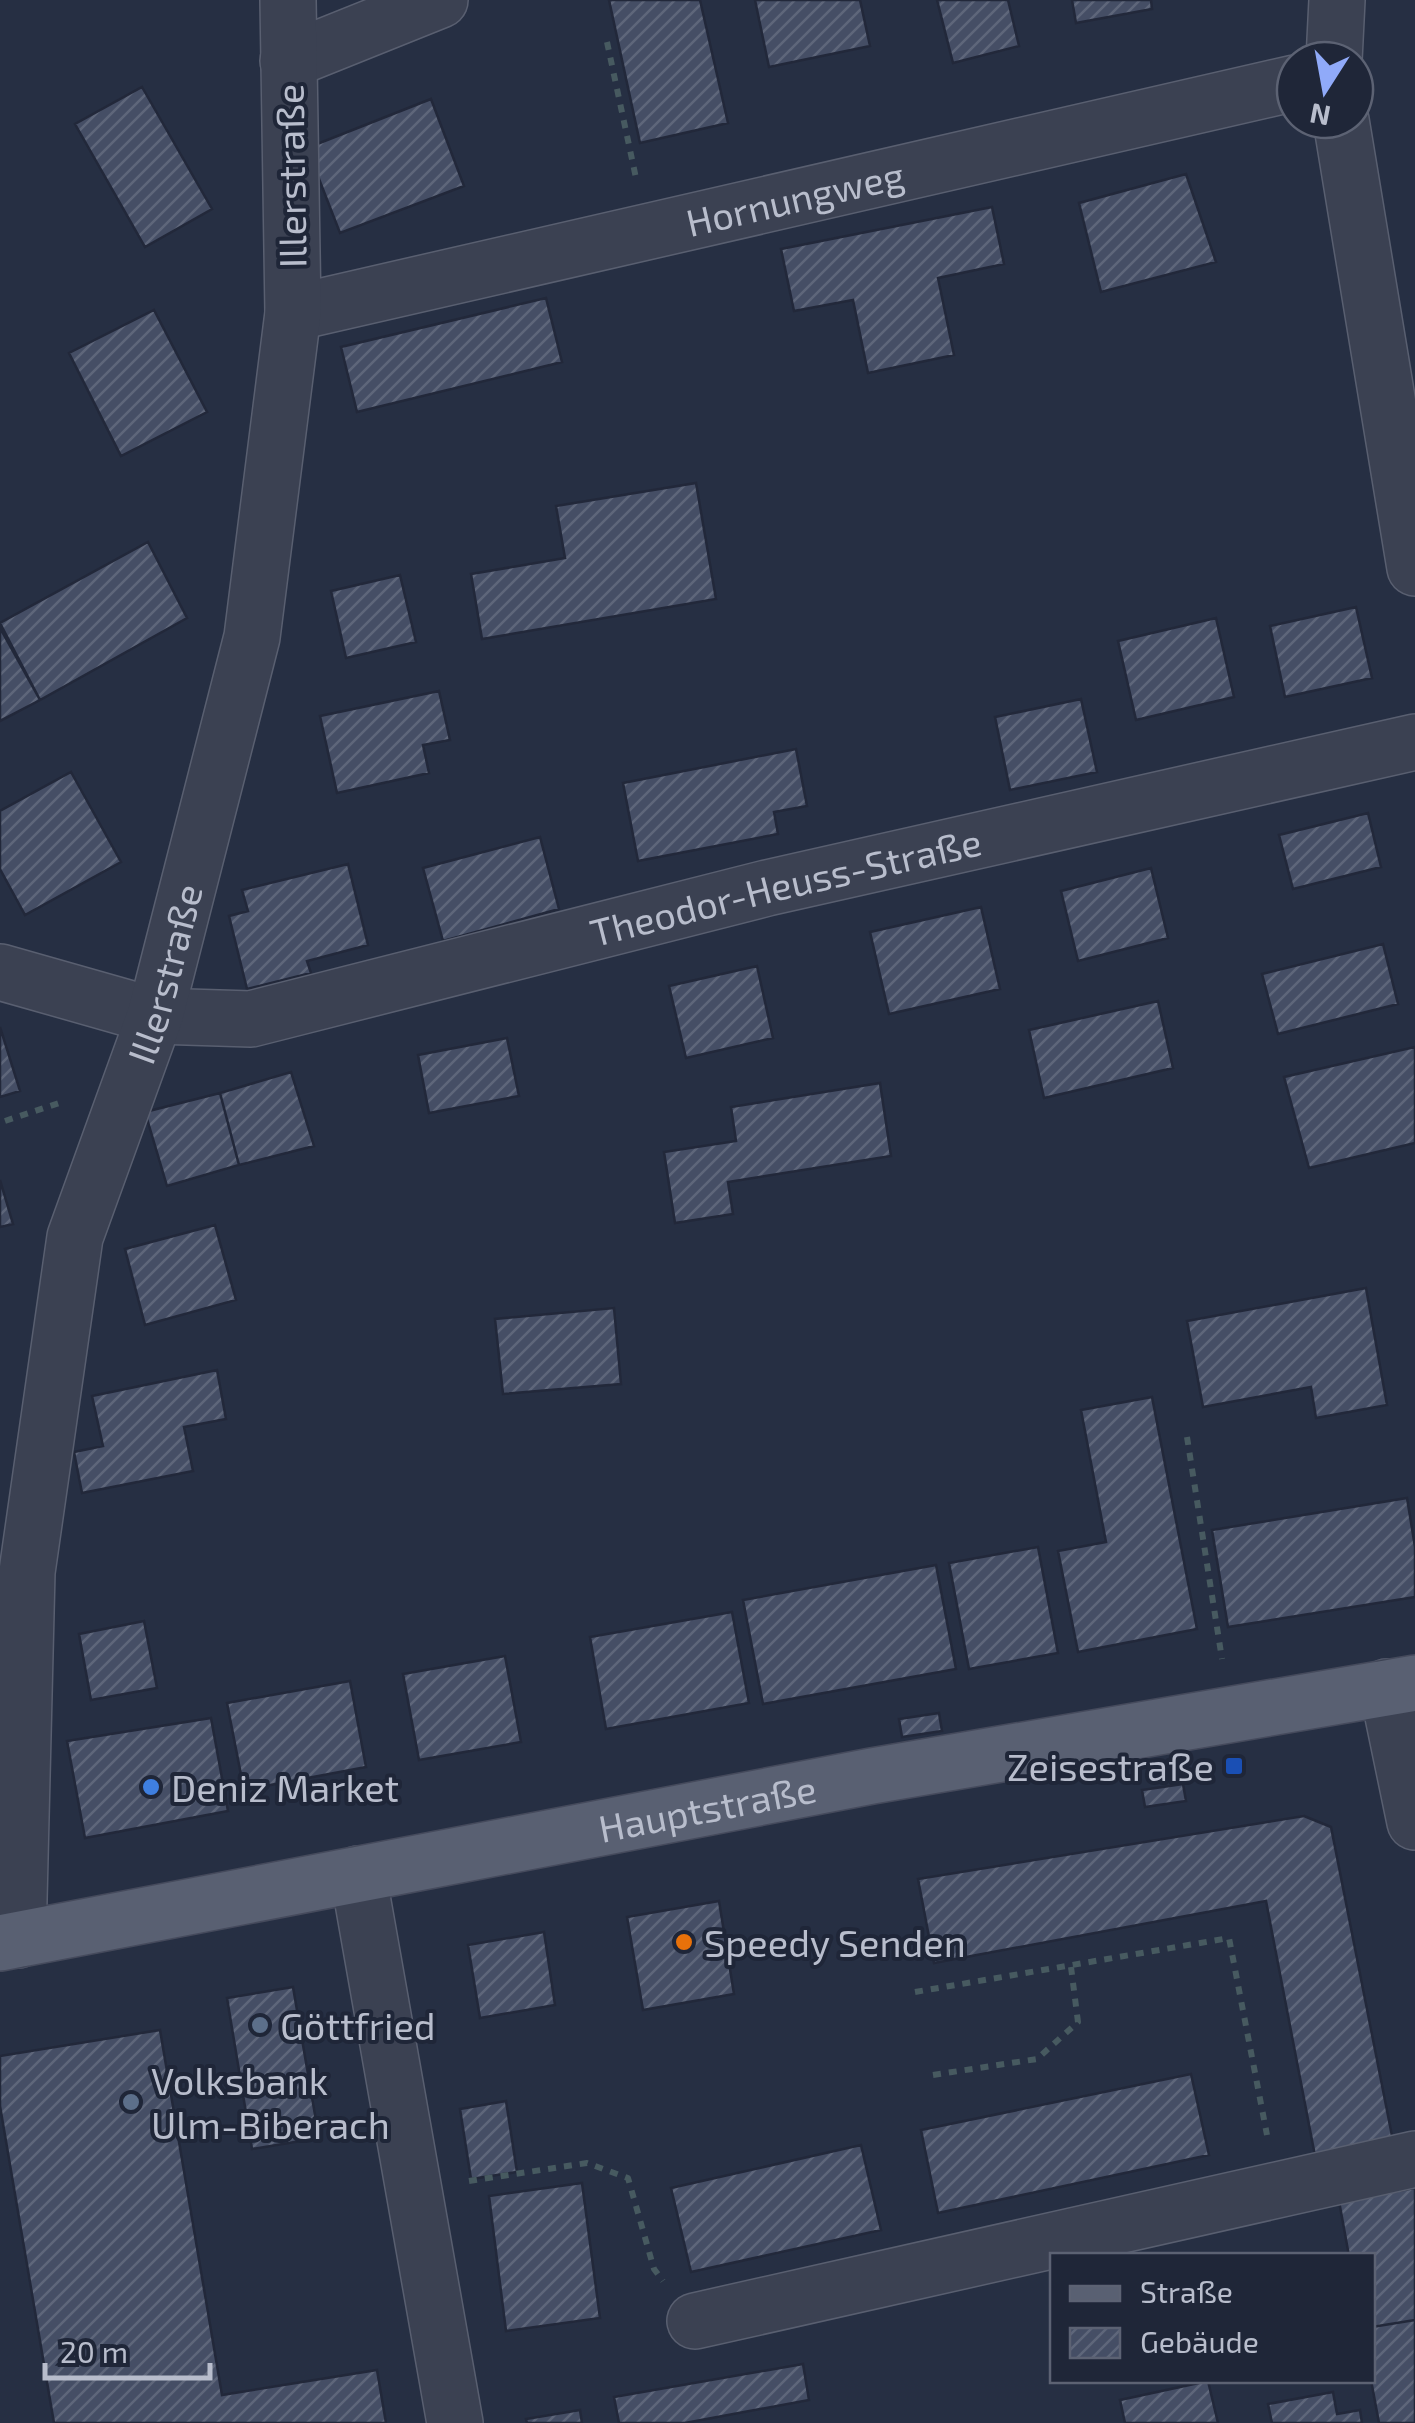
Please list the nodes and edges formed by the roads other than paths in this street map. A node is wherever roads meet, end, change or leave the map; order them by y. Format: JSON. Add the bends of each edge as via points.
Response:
{"nodes":[{"id":1,"x":288,"y":0,"type":"edge"},
{"id":2,"x":440,"y":0,"type":"edge"},
{"id":3,"x":1338,"y":0,"type":"edge"},
{"id":4,"x":1335,"y":40,"type":"edge"},
{"id":5,"x":288,"y":61,"type":"junction"},
{"id":6,"x":1275,"y":88,"type":"edge"},
{"id":7,"x":1344,"y":140,"type":"edge"},
{"id":8,"x":293,"y":312,"type":"junction"},
{"id":9,"x":1415,"y":568,"type":"edge"},
{"id":10,"x":1415,"y":742,"type":"edge"},
{"id":11,"x":0,"y":972,"type":"edge"},
{"id":12,"x":155,"y":1016,"type":"junction"},
{"id":13,"x":1401,"y":1685,"type":"edge"},
{"id":14,"x":1415,"y":1822,"type":"edge"},
{"id":15,"x":358,"y":1874,"type":"junction"},
{"id":16,"x":9,"y":1942,"type":"edge"},
{"id":17,"x":1415,"y":2159,"type":"edge"},
{"id":18,"x":695,"y":2321,"type":"road end"},
{"id":19,"x":455,"y":2423,"type":"edge"}],
"edges":[{"from":1,"to":5,"type":"street","name":"Illerstraße"},
{"from":2,"to":5,"type":"street"},
{"from":3,"to":4,"type":"street"},
{"from":5,"to":8,"type":"street","name":"Illerstraße"},
{"from":6,"to":8,"type":"street","name":"Hornungweg"},
{"from":7,"to":9,"type":"street"},
{"from":8,"to":12,"type":"street","name":"Illerstraße","via":[[252,636]]},
{"from":10,"to":12,"type":"street","name":"Theodor-Heuss-Straße","via":[[767,888],[251,1019]]},
{"from":11,"to":12,"type":"street","name":"Theodor-Heuss-Straße"},
{"from":12,"to":16,"type":"street","name":"Illerstraße","via":[[75,1238],[27,1572]]},
{"from":13,"to":14,"type":"street"},
{"from":13,"to":15,"type":"main road","name":"Hauptstraße"},
{"from":15,"to":16,"type":"main road","name":"Hauptstraße"},
{"from":15,"to":19,"type":"street"},
{"from":17,"to":18,"type":"street"}]}
